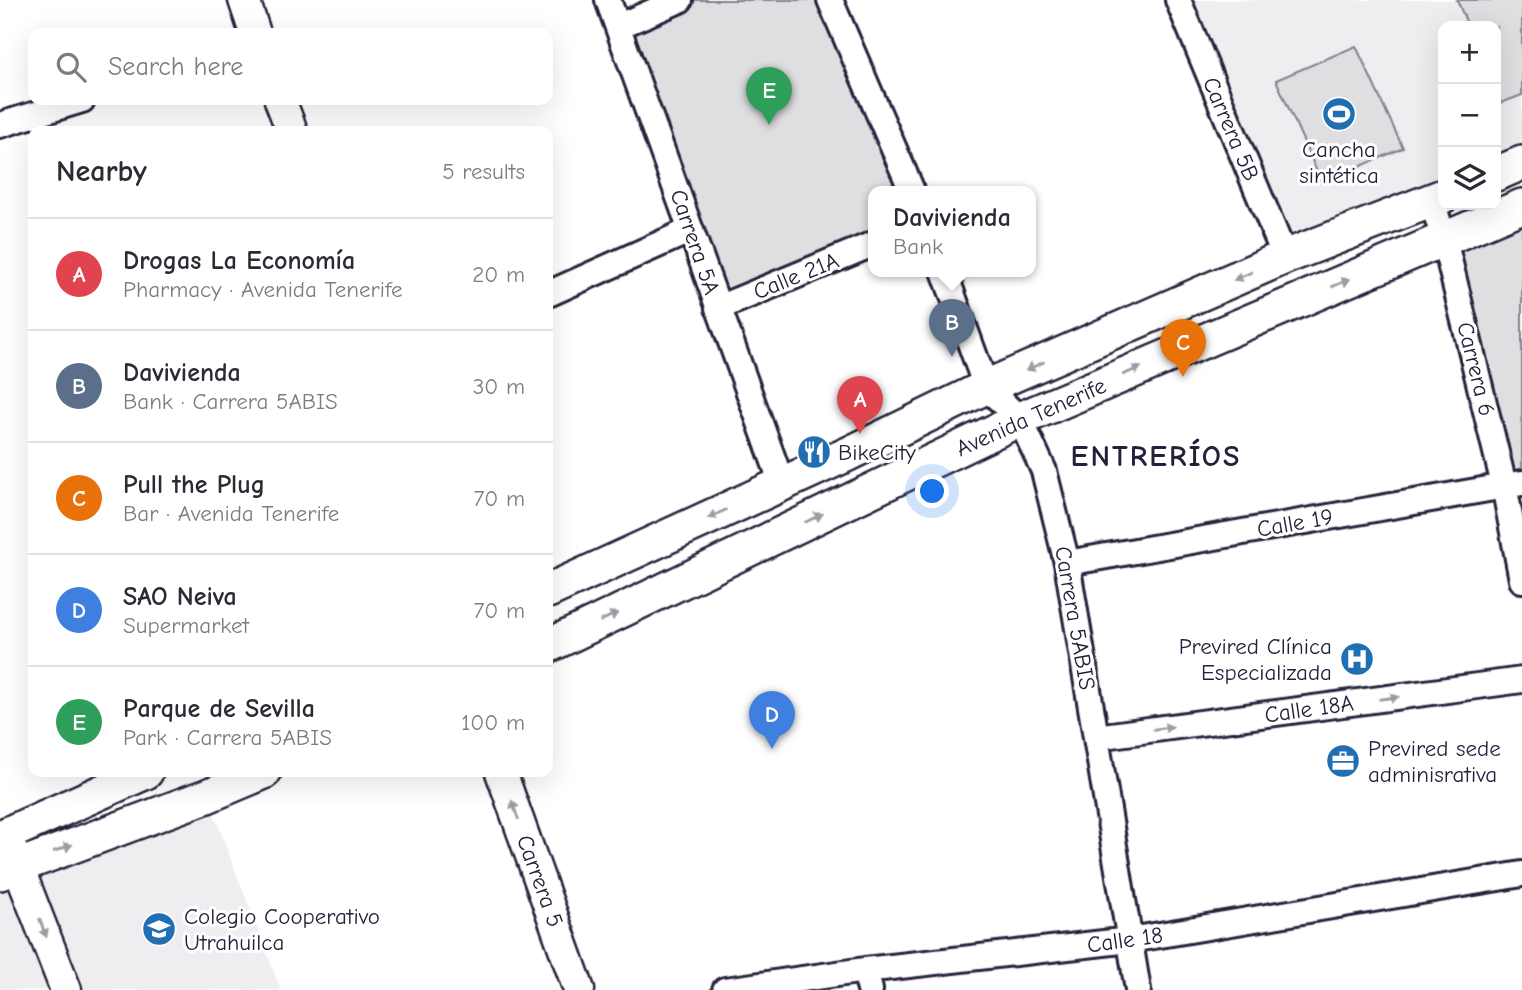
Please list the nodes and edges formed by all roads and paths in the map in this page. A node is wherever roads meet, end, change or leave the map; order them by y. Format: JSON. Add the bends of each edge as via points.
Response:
{"nodes":[{"id":1,"x":244,"y":0,"type":"edge"},
{"id":2,"x":608,"y":0,"type":"edge"},
{"id":3,"x":680,"y":0,"type":"edge"},
{"id":4,"x":830,"y":0,"type":"edge"},
{"id":5,"x":1178,"y":0,"type":"edge"},
{"id":6,"x":619,"y":26,"type":"junction"},
{"id":7,"x":254,"y":28,"type":"edge"},
{"id":8,"x":66,"y":105,"type":"edge"},
{"id":9,"x":282,"y":105,"type":"edge"},
{"id":10,"x":0,"y":125,"type":"edge"},
{"id":11,"x":290,"y":126,"type":"edge"},
{"id":12,"x":1522,"y":163,"type":"edge"},
{"id":13,"x":1501,"y":172,"type":"edge"},
{"id":14,"x":910,"y":186,"type":"edge"},
{"id":15,"x":1438,"y":198,"type":"edge"},
{"id":16,"x":1522,"y":206,"type":"edge"},
{"id":17,"x":1440,"y":210,"type":"edge"},
{"id":18,"x":691,"y":230,"type":"junction"},
{"id":19,"x":1444,"y":239,"type":"junction"},
{"id":20,"x":868,"y":246,"type":"edge"},
{"id":21,"x":1285,"y":257,"type":"junction"},
{"id":22,"x":946,"y":277,"type":"edge"},
{"id":23,"x":553,"y":292,"type":"edge"},
{"id":24,"x":718,"y":308,"type":"junction"},
{"id":25,"x":986,"y":387,"type":"junction"},
{"id":26,"x":1020,"y":419,"type":"junction"},
{"id":27,"x":782,"y":484,"type":"junction"},
{"id":28,"x":1513,"y":484,"type":"edge"},
{"id":29,"x":1067,"y":563,"type":"junction"},
{"id":30,"x":1522,"y":580,"type":"edge"},
{"id":31,"x":553,"y":589,"type":"edge"},
{"id":32,"x":553,"y":644,"type":"edge"},
{"id":33,"x":1522,"y":680,"type":"edge"},
{"id":34,"x":1096,"y":737,"type":"junction"},
{"id":35,"x":133,"y":777,"type":"edge"},
{"id":36,"x":252,"y":777,"type":"edge"},
{"id":37,"x":503,"y":777,"type":"edge"},
{"id":38,"x":2,"y":830,"type":"edge"},
{"id":39,"x":9,"y":869,"type":"edge"},
{"id":40,"x":1522,"y":874,"type":"edge"},
{"id":41,"x":1130,"y":940,"type":"junction"},
{"id":42,"x":868,"y":980,"type":"edge"},
{"id":43,"x":66,"y":990,"type":"edge"},
{"id":44,"x":579,"y":990,"type":"edge"},
{"id":45,"x":725,"y":990,"type":"edge"},
{"id":46,"x":1138,"y":990,"type":"edge"}],
"edges":[{"from":1,"to":7,"type":"street"},
{"from":2,"to":6,"type":"street","name":"Carrera 5A"},
{"from":3,"to":6,"type":"street"},
{"from":4,"to":14,"type":"street"},
{"from":5,"to":21,"type":"street","name":"Carrera 5B"},
{"from":6,"to":18,"type":"street","name":"Carrera 5A"},
{"from":8,"to":10,"type":"street"},
{"from":9,"to":11,"type":"street"},
{"from":12,"to":13,"type":"main road"},
{"from":15,"to":21,"type":"main road","name":"Avenida Tenerife"},
{"from":16,"to":19,"type":"main road","name":"Avenida Tenerife"},
{"from":17,"to":19,"type":"street","name":"Carrera 6"},
{"from":18,"to":23,"type":"street"},
{"from":18,"to":24,"type":"street","name":"Carrera 5A"},
{"from":26,"to":19,"type":"main road","name":"Avenida Tenerife","one_way":true},
{"from":19,"to":28,"type":"street","name":"Carrera 6"},
{"from":20,"to":24,"type":"street","name":"Calle 21A"},
{"from":21,"to":25,"type":"main road","name":"Avenida Tenerife","one_way":true},
{"from":22,"to":25,"type":"street","name":"Carrera 5ABIS"},
{"from":24,"to":27,"type":"street","name":"Carrera 5A"},
{"from":25,"to":26,"type":"street","name":"Carrera 5ABIS"},
{"from":25,"to":27,"type":"main road","name":"Avenida Tenerife"},
{"from":26,"to":29,"type":"street","name":"Carrera 5ABIS","via":[[1044,471]]},
{"from":32,"to":26,"type":"main road","name":"Avenida Tenerife","one_way":true},
{"from":27,"to":31,"type":"main road","name":"Avenida Tenerife","one_way":true},
{"from":28,"to":29,"type":"street","name":"Calle 19"},
{"from":28,"to":30,"type":"street","name":"Carrera 6"},
{"from":29,"to":34,"type":"street","name":"Carrera 5ABIS"},
{"from":34,"to":33,"type":"street","name":"Calle 18A","one_way":true},
{"from":34,"to":41,"type":"street","name":"Carrera 5ABIS"},
{"from":35,"to":38,"type":"main road"},
{"from":39,"to":36,"type":"main road","one_way":true},
{"from":44,"to":37,"type":"street","name":"Carrera 5","one_way":true},
{"from":38,"to":39,"type":"street"},
{"from":39,"to":43,"type":"street","one_way":true},
{"from":40,"to":41,"type":"street","name":"Calle 18"},
{"from":41,"to":42,"type":"street","name":"Calle 18"},
{"from":41,"to":46,"type":"street","name":"Carrera 5ABIS"},
{"from":42,"to":45,"type":"street","name":"Calle 18"}]}
